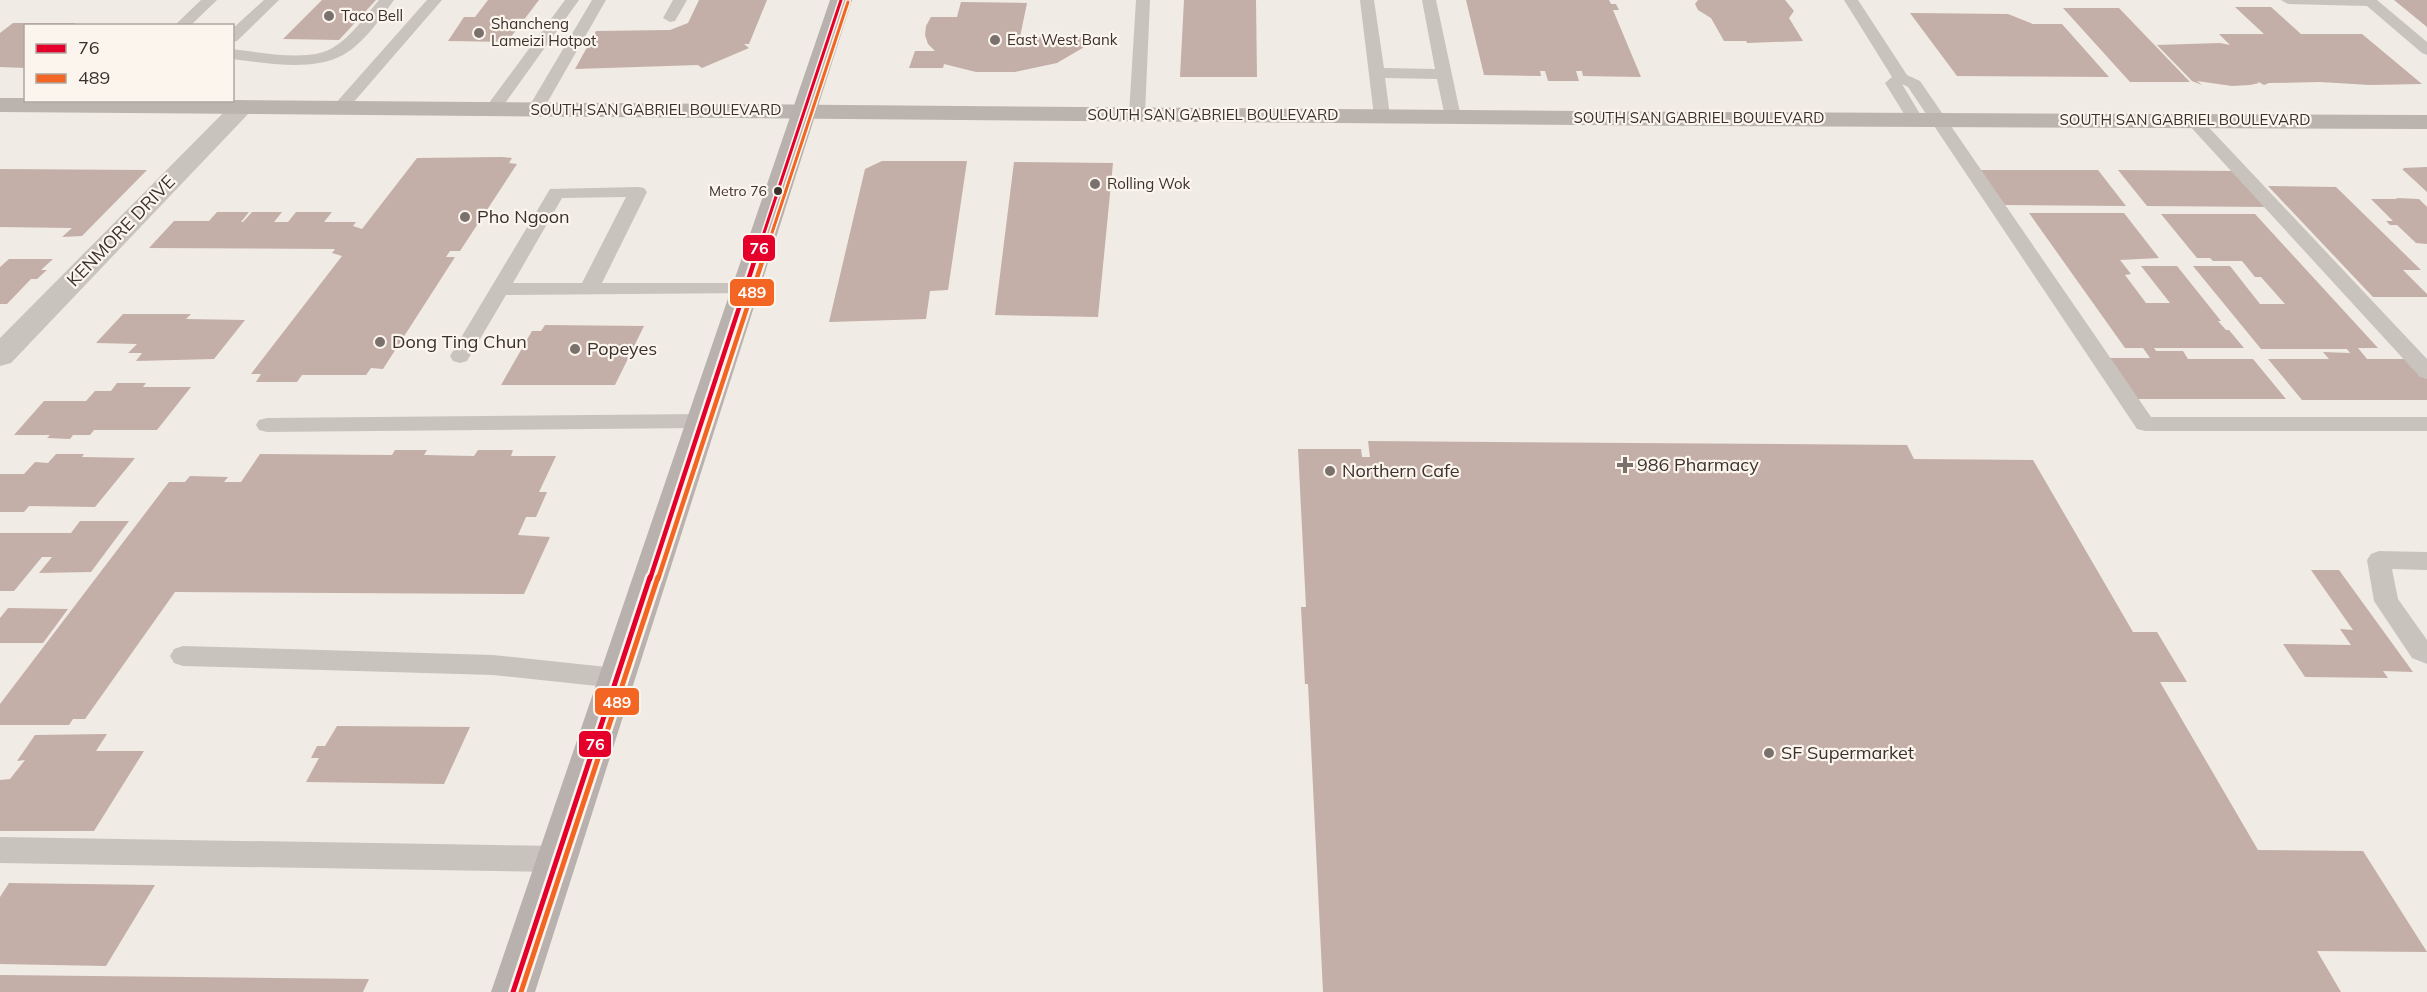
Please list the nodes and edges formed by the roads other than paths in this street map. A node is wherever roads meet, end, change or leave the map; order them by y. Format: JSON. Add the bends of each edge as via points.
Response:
{"nodes":[{"id":1,"x":210,"y":0,"type":"edge"},
{"id":2,"x":272,"y":0,"type":"edge"},
{"id":3,"x":387,"y":0,"type":"edge"},
{"id":4,"x":435,"y":0,"type":"edge"},
{"id":5,"x":572,"y":0,"type":"edge"},
{"id":6,"x":598,"y":0,"type":"edge"},
{"id":7,"x":680,"y":0,"type":"edge"},
{"id":8,"x":841,"y":0,"type":"edge"},
{"id":9,"x":1143,"y":0,"type":"edge"},
{"id":10,"x":1367,"y":0,"type":"edge"},
{"id":11,"x":1428,"y":0,"type":"edge"},
{"id":12,"x":1851,"y":0,"type":"edge"},
{"id":13,"x":2288,"y":0,"type":"edge"},
{"id":14,"x":2370,"y":1,"type":"edge"},
{"id":15,"x":670,"y":18,"type":"dead end"},
{"id":16,"x":184,"y":24,"type":"edge"},
{"id":17,"x":234,"y":36,"type":"edge"},
{"id":18,"x":2427,"y":50,"type":"edge"},
{"id":19,"x":234,"y":54,"type":"edge"},
{"id":20,"x":1376,"y":73,"type":"junction"},
{"id":21,"x":1444,"y":74,"type":"junction"},
{"id":22,"x":94,"y":103,"type":"edge"},
{"id":23,"x":165,"y":103,"type":"edge"},
{"id":24,"x":0,"y":105,"type":"edge"},
{"id":25,"x":242,"y":106,"type":"junction"},
{"id":26,"x":340,"y":108,"type":"junction"},
{"id":27,"x":492,"y":110,"type":"junction"},
{"id":28,"x":535,"y":110,"type":"junction"},
{"id":29,"x":803,"y":111,"type":"junction"},
{"id":30,"x":1137,"y":114,"type":"junction"},
{"id":31,"x":1382,"y":116,"type":"junction"},
{"id":32,"x":1454,"y":117,"type":"junction"},
{"id":33,"x":1926,"y":119,"type":"junction"},
{"id":34,"x":2193,"y":120,"type":"junction"},
{"id":35,"x":2427,"y":122,"type":"edge"},
{"id":36,"x":589,"y":289,"type":"junction"},
{"id":37,"x":745,"y":289,"type":"junction"},
{"id":38,"x":500,"y":290,"type":"junction"},
{"id":39,"x":0,"y":356,"type":"edge"},
{"id":40,"x":460,"y":356,"type":"dead end"},
{"id":41,"x":2427,"y":372,"type":"edge"},
{"id":42,"x":701,"y":421,"type":"junction"},
{"id":43,"x":2427,"y":424,"type":"edge"},
{"id":44,"x":267,"y":425,"type":"dead end"},
{"id":45,"x":2427,"y":561,"type":"edge"},
{"id":46,"x":2427,"y":654,"type":"edge"},
{"id":47,"x":183,"y":656,"type":"dead end"},
{"id":48,"x":616,"y":678,"type":"junction"},
{"id":49,"x":0,"y":850,"type":"edge"},
{"id":50,"x":557,"y":859,"type":"junction"},
{"id":51,"x":513,"y":992,"type":"edge"}],
"edges":[{"from":1,"to":16,"type":"lane"},
{"from":2,"to":17,"type":"lane"},
{"from":3,"to":19,"type":"lane","via":[[337,53],[316,58]]},
{"from":4,"to":26,"type":"lane"},
{"from":5,"to":27,"type":"lane"},
{"from":6,"to":28,"type":"lane"},
{"from":7,"to":15,"type":"lane"},
{"from":8,"to":29,"type":"main road"},
{"from":9,"to":30,"type":"lane"},
{"from":10,"to":20,"type":"lane"},
{"from":11,"to":21,"type":"lane"},
{"from":12,"to":33,"type":"lane","via":[[1901,78],[1893,83]]},
{"from":13,"to":14,"type":"lane"},
{"from":14,"to":18,"type":"lane"},
{"from":20,"to":21,"type":"lane"},
{"from":20,"to":31,"type":"lane"},
{"from":21,"to":32,"type":"lane"},
{"from":22,"to":23,"type":"main road","name":"SOUTH SAN GABRIEL BOULEVARD"},
{"from":22,"to":24,"type":"main road","name":"SOUTH SAN GABRIEL BOULEVARD"},
{"from":23,"to":25,"type":"main road","name":"SOUTH SAN GABRIEL BOULEVARD"},
{"from":25,"to":26,"type":"main road","name":"SOUTH SAN GABRIEL BOULEVARD"},
{"from":25,"to":39,"type":"street","name":"KENMORE DRIVE"},
{"from":26,"to":27,"type":"main road","name":"SOUTH SAN GABRIEL BOULEVARD"},
{"from":27,"to":28,"type":"main road","name":"SOUTH SAN GABRIEL BOULEVARD"},
{"from":28,"to":29,"type":"main road","name":"SOUTH SAN GABRIEL BOULEVARD"},
{"from":29,"to":30,"type":"main road","name":"SOUTH SAN GABRIEL BOULEVARD"},
{"from":29,"to":37,"type":"main road"},
{"from":30,"to":31,"type":"main road","name":"SOUTH SAN GABRIEL BOULEVARD"},
{"from":31,"to":32,"type":"main road","name":"SOUTH SAN GABRIEL BOULEVARD"},
{"from":32,"to":33,"type":"main road","name":"SOUTH SAN GABRIEL BOULEVARD"},
{"from":33,"to":34,"type":"main road","name":"SOUTH SAN GABRIEL BOULEVARD"},
{"from":33,"to":43,"type":"lane","via":[[1970,166],[2145,424]]},
{"from":34,"to":35,"type":"main road","name":"SOUTH SAN GABRIEL BOULEVARD"},
{"from":34,"to":41,"type":"lane"},
{"from":36,"to":37,"type":"lane"},
{"from":36,"to":38,"type":"lane"},
{"from":36,"to":38,"type":"lane","via":[[638,192],[556,193]]},
{"from":37,"to":42,"type":"main road"},
{"from":38,"to":40,"type":"lane"},
{"from":42,"to":44,"type":"lane"},
{"from":42,"to":48,"type":"main road"},
{"from":45,"to":46,"type":"lane","via":[[2379,560],[2386,601]]},
{"from":47,"to":48,"type":"lane","via":[[493,665]]},
{"from":48,"to":50,"type":"main road"},
{"from":49,"to":50,"type":"lane"},
{"from":50,"to":51,"type":"main road"}]}
